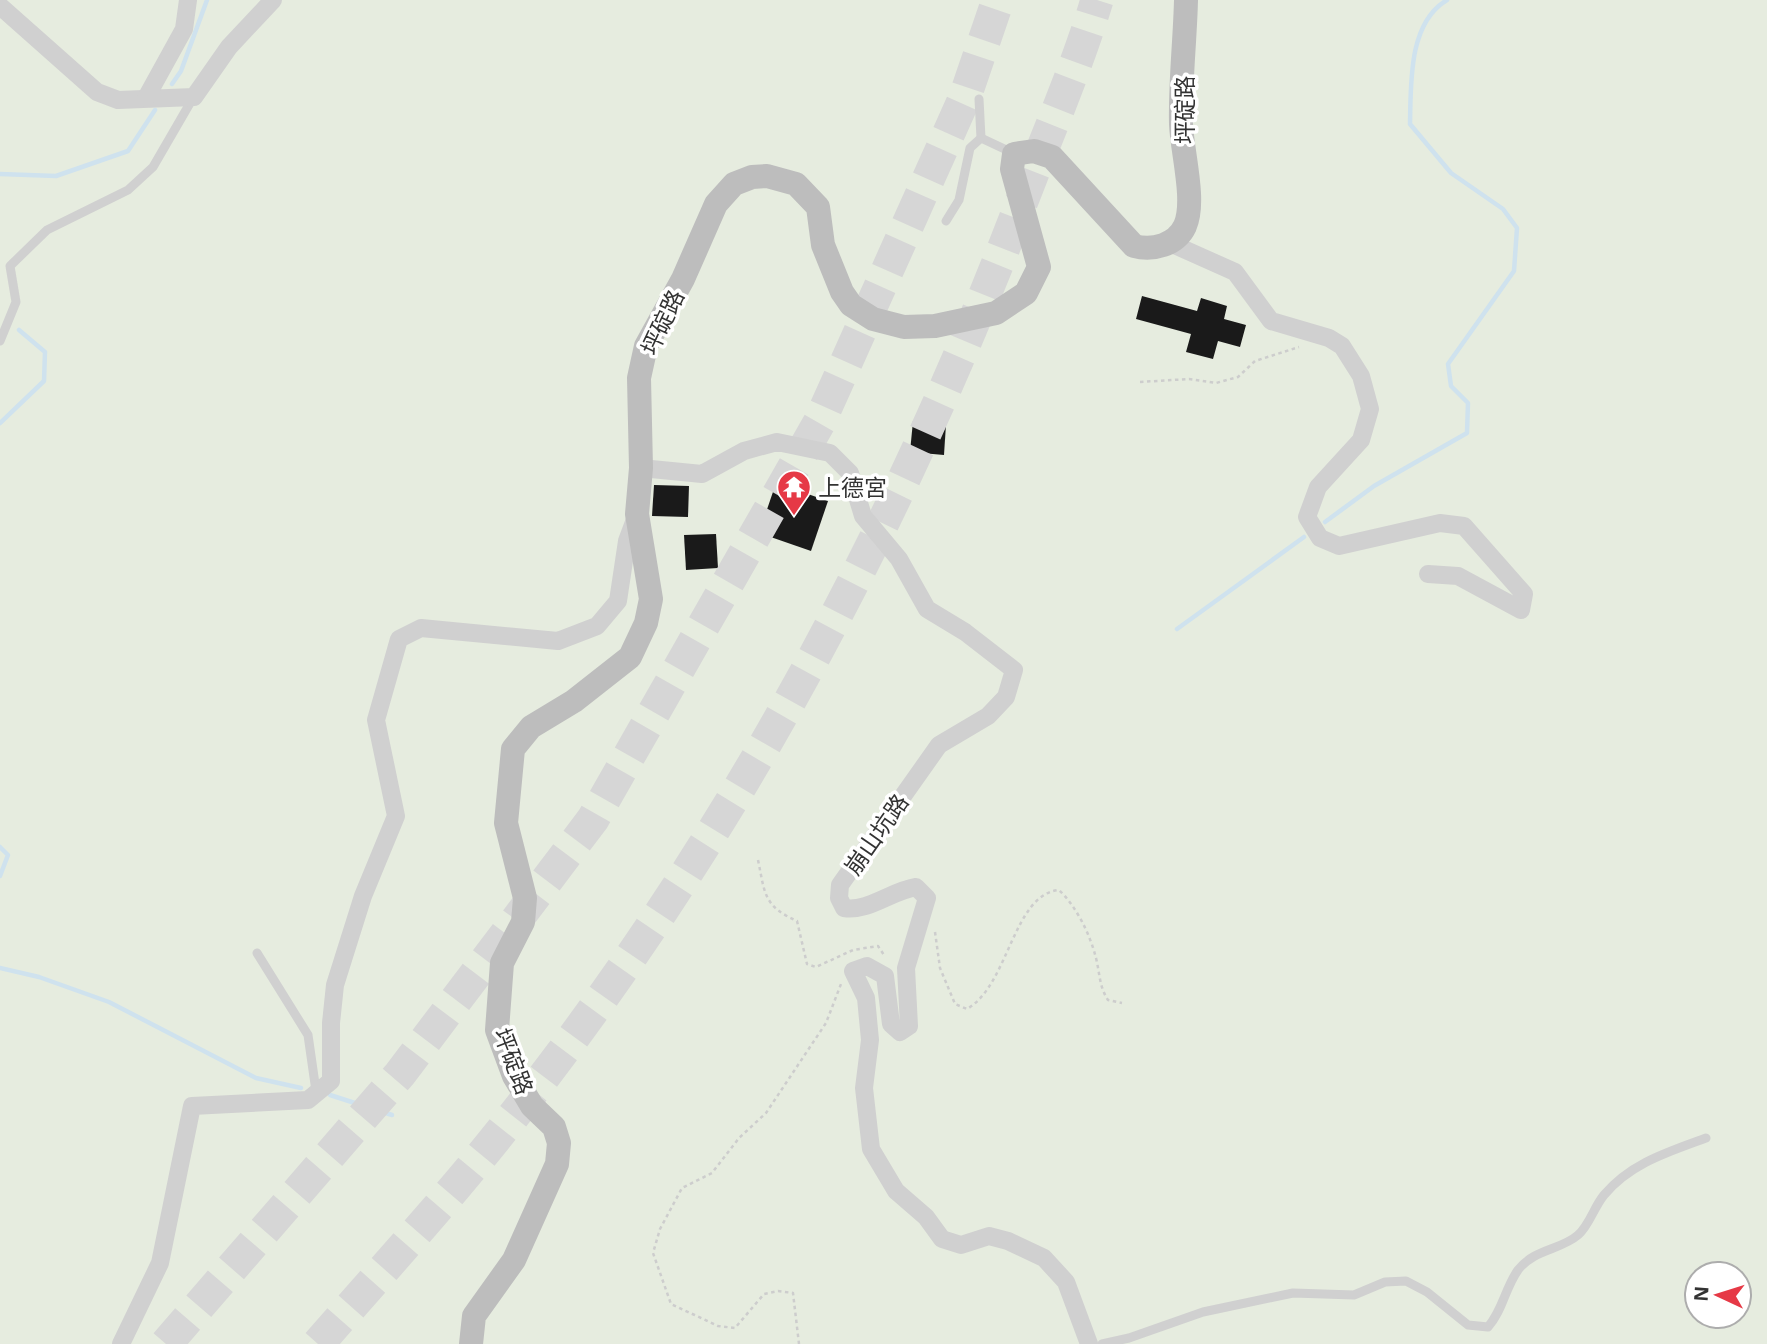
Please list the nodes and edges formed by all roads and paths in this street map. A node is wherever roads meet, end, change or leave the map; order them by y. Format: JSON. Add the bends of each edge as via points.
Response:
{"nodes":[{"id":1,"x":188,"y":0,"type":"edge"},
{"id":2,"x":273,"y":0,"type":"edge"},
{"id":3,"x":1173,"y":0,"type":"edge"},
{"id":4,"x":1186,"y":0,"type":"edge"},
{"id":5,"x":0,"y":6,"type":"edge"},
{"id":6,"x":1185,"y":29,"type":"junction"},
{"id":7,"x":194,"y":97,"type":"junction"},
{"id":8,"x":146,"y":98,"type":"junction"},
{"id":9,"x":979,"y":99,"type":"dead end"},
{"id":10,"x":981,"y":138,"type":"junction"},
{"id":11,"x":1014,"y":154,"type":"junction"},
{"id":12,"x":946,"y":221,"type":"dead end"},
{"id":13,"x":1170,"y":243,"type":"junction"},
{"id":14,"x":1329,"y":338,"type":"junction"},
{"id":15,"x":0,"y":341,"type":"edge"},
{"id":16,"x":1140,"y":382,"type":"dead end"},
{"id":17,"x":641,"y":468,"type":"junction"},
{"id":18,"x":637,"y":514,"type":"junction"},
{"id":19,"x":1428,"y":574,"type":"dead end"},
{"id":20,"x":758,"y":860,"type":"dead end"},
{"id":21,"x":935,"y":930,"type":"dead end"},
{"id":22,"x":257,"y":953,"type":"dead end"},
{"id":23,"x":853,"y":971,"type":"junction"},
{"id":24,"x":884,"y":976,"type":"junction"},
{"id":25,"x":1122,"y":1003,"type":"dead end"},
{"id":26,"x":316,"y":1091,"type":"junction"},
{"id":27,"x":1706,"y":1138,"type":"dead end"},
{"id":28,"x":121,"y":1344,"type":"edge"},
{"id":29,"x":471,"y":1344,"type":"edge"},
{"id":30,"x":799,"y":1344,"type":"edge"},
{"id":31,"x":1089,"y":1344,"type":"edge"},
{"id":32,"x":1102,"y":1344,"type":"edge"}],
"edges":[{"from":1,"to":8,"type":"street","via":[[184,29]]},
{"from":2,"to":7,"type":"street","via":[[229,47]]},
{"from":3,"to":6,"type":"street"},
{"from":4,"to":6,"type":"main road","name":"坪碇路"},
{"from":5,"to":8,"type":"street","via":[[97,92],[118,100]]},
{"from":6,"to":13,"type":"main road","name":"坪碇路","via":[[1181,123],[1188,207],[1184,227]]},
{"from":7,"to":8,"type":"street"},
{"from":7,"to":15,"type":"lane","via":[[153,167],[128,190],[47,230],[10,266],[16,302]]},
{"from":9,"to":10,"type":"lane"},
{"from":10,"to":11,"type":"lane"},
{"from":10,"to":12,"type":"lane","via":[[970,148],[959,200]]},
{"from":11,"to":13,"type":"main road","via":[[1034,151],[1052,157],[1134,246]]},
{"from":11,"to":17,"type":"main road","name":"坪碇路","via":[[1014,178],[1039,267],[1032,284],[996,313],[935,326],[904,327],[873,319],[851,304],[823,245],[818,207],[796,184],[767,176],[734,184],[716,204],[646,346],[639,378]]},
{"from":13,"to":14,"type":"street","via":[[1235,272],[1271,321]]},
{"from":14,"to":16,"type":"path","via":[[1255,361],[1238,377],[1216,383],[1189,379]]},
{"from":14,"to":19,"type":"street","via":[[1342,346],[1361,376],[1370,410],[1361,440],[1318,487],[1307,517],[1320,538],[1339,546],[1440,523],[1464,526],[1524,594],[1521,610],[1458,576]]},
{"from":17,"to":18,"type":"main road","name":"坪碇路"},
{"from":17,"to":24,"type":"street","name":"崩山坑路","via":[[702,474],[744,451],[776,442],[830,453],[850,473],[863,516],[899,559],[927,609],[1014,670],[1006,697],[988,716],[939,745],[840,885],[844,908],[856,910],[900,889],[916,887],[927,898],[906,968],[909,1026],[900,1032],[891,1024]]},
{"from":18,"to":26,"type":"street","via":[[627,541],[618,601],[597,626],[558,641],[421,628],[399,639],[376,720],[396,816],[363,896],[335,985],[331,1081]]},
{"from":18,"to":29,"type":"main road","name":"坪碇路","via":[[651,599],[630,657],[574,701],[531,727],[513,749],[506,823],[525,898],[523,922],[502,963],[497,1030],[514,1076],[531,1106],[554,1127],[559,1143],[557,1164],[514,1260],[474,1316]]},
{"from":20,"to":24,"type":"path","via":[[768,903],[797,921],[807,964],[816,967],[853,950],[878,946],[884,955]]},
{"from":21,"to":25,"type":"path","via":[[940,968],[955,1004],[967,1009],[980,1002],[992,984],[1033,901],[1047,891],[1059,890],[1072,902],[1096,957],[1100,987],[1108,1000]]},
{"from":22,"to":26,"type":"lane","via":[[307,1035]]},
{"from":23,"to":24,"type":"street","via":[[867,966]]},
{"from":23,"to":30,"type":"path","via":[[841,985],[826,1023],[766,1113],[739,1138],[712,1174],[682,1188],[653,1253],[671,1304],[718,1326],[735,1328],[764,1294],[793,1293]]},
{"from":23,"to":31,"type":"street","via":[[866,998],[870,1040],[864,1088],[871,1149],[896,1191],[926,1217],[942,1239],[961,1245],[989,1236],[1044,1258],[1066,1282]]},
{"from":26,"to":28,"type":"street","via":[[308,1100],[192,1106],[160,1263]]},
{"from":27,"to":32,"type":"lane","via":[[1649,1158],[1616,1182],[1577,1236],[1542,1250],[1518,1271],[1500,1314],[1488,1327],[1468,1325],[1406,1281],[1385,1282],[1354,1295],[1293,1293],[1203,1312]]}]}
